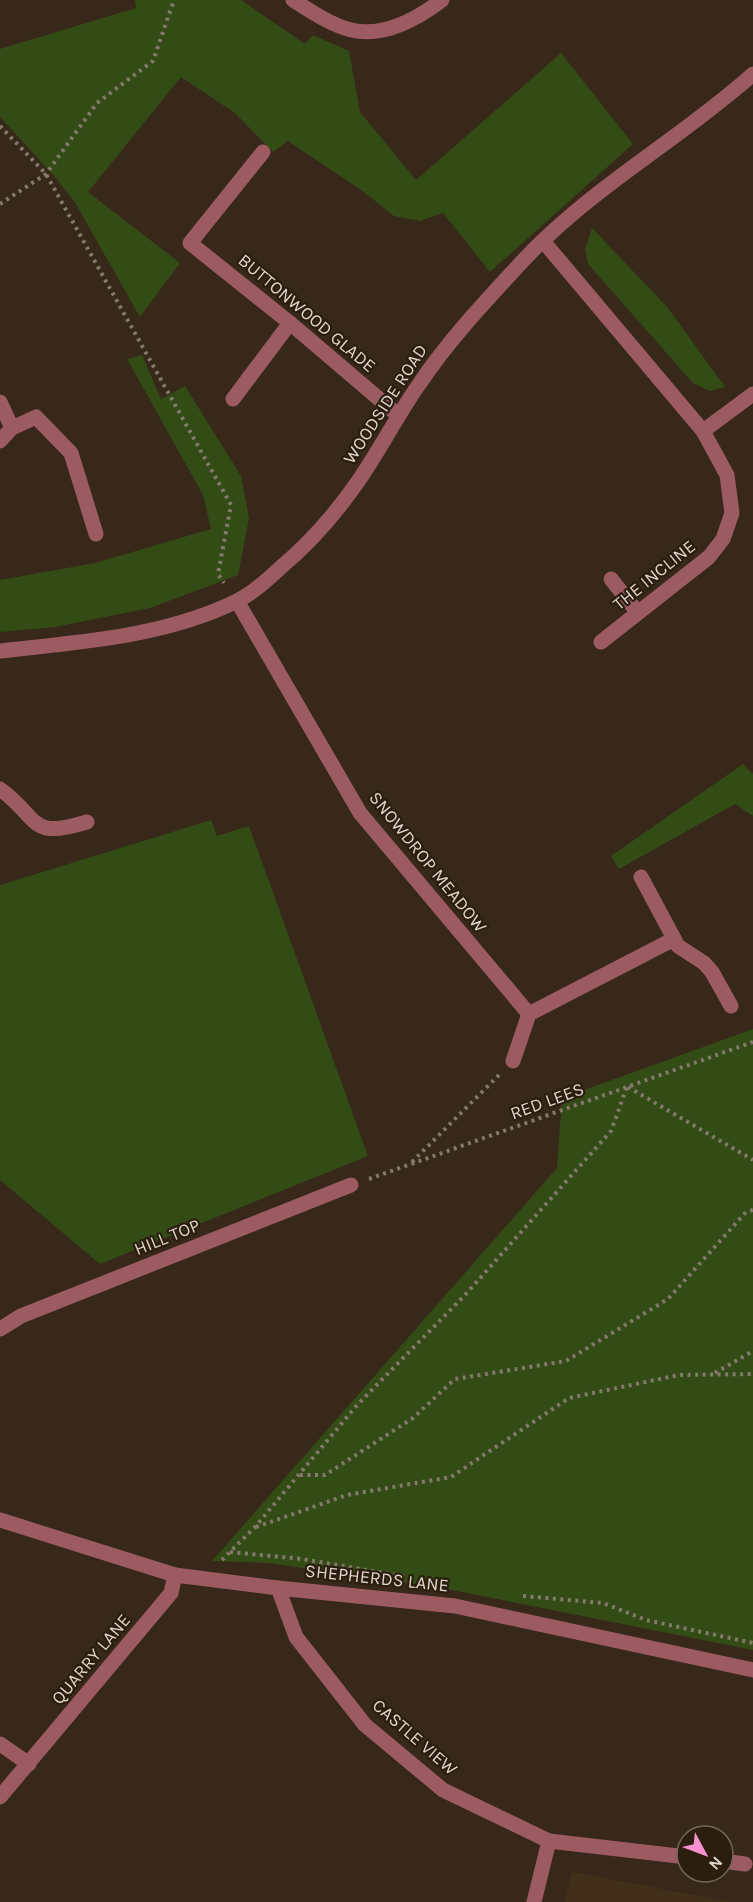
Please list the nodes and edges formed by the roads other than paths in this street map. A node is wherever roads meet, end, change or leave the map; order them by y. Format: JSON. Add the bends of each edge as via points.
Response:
{"nodes":[{"id":1,"x":293,"y":0,"type":"edge"},
{"id":2,"x":442,"y":0,"type":"edge"},
{"id":3,"x":753,"y":74,"type":"edge"},
{"id":4,"x":263,"y":152,"type":"dead end"},
{"id":5,"x":543,"y":241,"type":"junction"},
{"id":6,"x":290,"y":323,"type":"junction"},
{"id":7,"x":753,"y":394,"type":"edge"},
{"id":8,"x":233,"y":399,"type":"dead end"},
{"id":9,"x":0,"y":402,"type":"edge"},
{"id":10,"x":398,"y":415,"type":"junction"},
{"id":11,"x":12,"y":428,"type":"junction"},
{"id":12,"x":703,"y":431,"type":"junction"},
{"id":13,"x":0,"y":441,"type":"edge"},
{"id":14,"x":96,"y":534,"type":"dead end"},
{"id":15,"x":611,"y":579,"type":"dead end"},
{"id":16,"x":237,"y":601,"type":"junction"},
{"id":17,"x":638,"y":613,"type":"junction"},
{"id":18,"x":601,"y":642,"type":"dead end"},
{"id":19,"x":0,"y":651,"type":"edge"},
{"id":20,"x":0,"y":789,"type":"edge"},
{"id":21,"x":87,"y":822,"type":"dead end"},
{"id":22,"x":641,"y":877,"type":"dead end"},
{"id":23,"x":674,"y":939,"type":"junction"},
{"id":24,"x":731,"y":1006,"type":"dead end"},
{"id":25,"x":529,"y":1014,"type":"junction"},
{"id":26,"x":513,"y":1061,"type":"road end"},
{"id":27,"x":351,"y":1185,"type":"road end"},
{"id":28,"x":0,"y":1329,"type":"edge"},
{"id":29,"x":0,"y":1520,"type":"edge"},
{"id":30,"x":175,"y":1575,"type":"junction"},
{"id":31,"x":278,"y":1588,"type":"junction"},
{"id":32,"x":753,"y":1670,"type":"edge"},
{"id":33,"x":0,"y":1744,"type":"edge"},
{"id":34,"x":29,"y":1764,"type":"junction"},
{"id":35,"x":0,"y":1797,"type":"edge"},
{"id":36,"x":549,"y":1841,"type":"junction"},
{"id":37,"x":675,"y":1856,"type":"edge"},
{"id":38,"x":735,"y":1863,"type":"edge"},
{"id":39,"x":745,"y":1864,"type":"dead end"},
{"id":40,"x":534,"y":1902,"type":"edge"}],
"edges":[{"from":1,"to":2,"type":"street","via":[[351,30],[368,31],[407,22]]},
{"from":3,"to":5,"type":"street","name":"WOODSIDE ROAD"},
{"from":4,"to":6,"type":"street","name":"BUTTONWOOD GLADE","via":[[190,243]]},
{"from":5,"to":10,"type":"street","name":"WOODSIDE ROAD","via":[[449,341]]},
{"from":5,"to":12,"type":"street","name":"THE INCLINE"},
{"from":6,"to":8,"type":"street"},
{"from":6,"to":10,"type":"street","name":"BUTTONWOOD GLADE"},
{"from":7,"to":12,"type":"street"},
{"from":9,"to":11,"type":"street"},
{"from":10,"to":16,"type":"street","name":"WOODSIDE ROAD","via":[[360,479],[329,519],[290,560]]},
{"from":11,"to":13,"type":"street"},
{"from":11,"to":14,"type":"street","via":[[36,417],[71,453]]},
{"from":12,"to":17,"type":"street","name":"THE INCLINE","via":[[727,475],[732,513],[723,539],[710,557]]},
{"from":15,"to":17,"type":"street"},
{"from":16,"to":19,"type":"street","name":"WOODSIDE ROAD","via":[[162,627]]},
{"from":16,"to":25,"type":"street","name":"SNOWDROP MEADOW","via":[[360,813]]},
{"from":17,"to":18,"type":"street","name":"THE INCLINE"},
{"from":20,"to":21,"type":"street","via":[[35,824],[47,829]]},
{"from":22,"to":23,"type":"street"},
{"from":23,"to":24,"type":"street","via":[[712,972]]},
{"from":23,"to":25,"type":"street"},
{"from":25,"to":26,"type":"street"},
{"from":27,"to":28,"type":"street","name":"HILL TOP","via":[[21,1316]]},
{"from":29,"to":30,"type":"street","name":"SHEPHERDS LANE"},
{"from":30,"to":31,"type":"street","name":"SHEPHERDS LANE"},
{"from":30,"to":34,"type":"street","name":"QUARRY LANE","via":[[171,1593]]},
{"from":31,"to":32,"type":"street","name":"SHEPHERDS LANE","via":[[455,1606]]},
{"from":31,"to":36,"type":"street","name":"CASTLE VIEW","via":[[296,1636],[365,1725],[443,1790]]},
{"from":33,"to":34,"type":"street"},
{"from":34,"to":35,"type":"street","name":"QUARRY LANE"},
{"from":36,"to":37,"type":"street","name":"CASTLE VIEW"},
{"from":36,"to":40,"type":"street"},
{"from":38,"to":39,"type":"street"}]}
